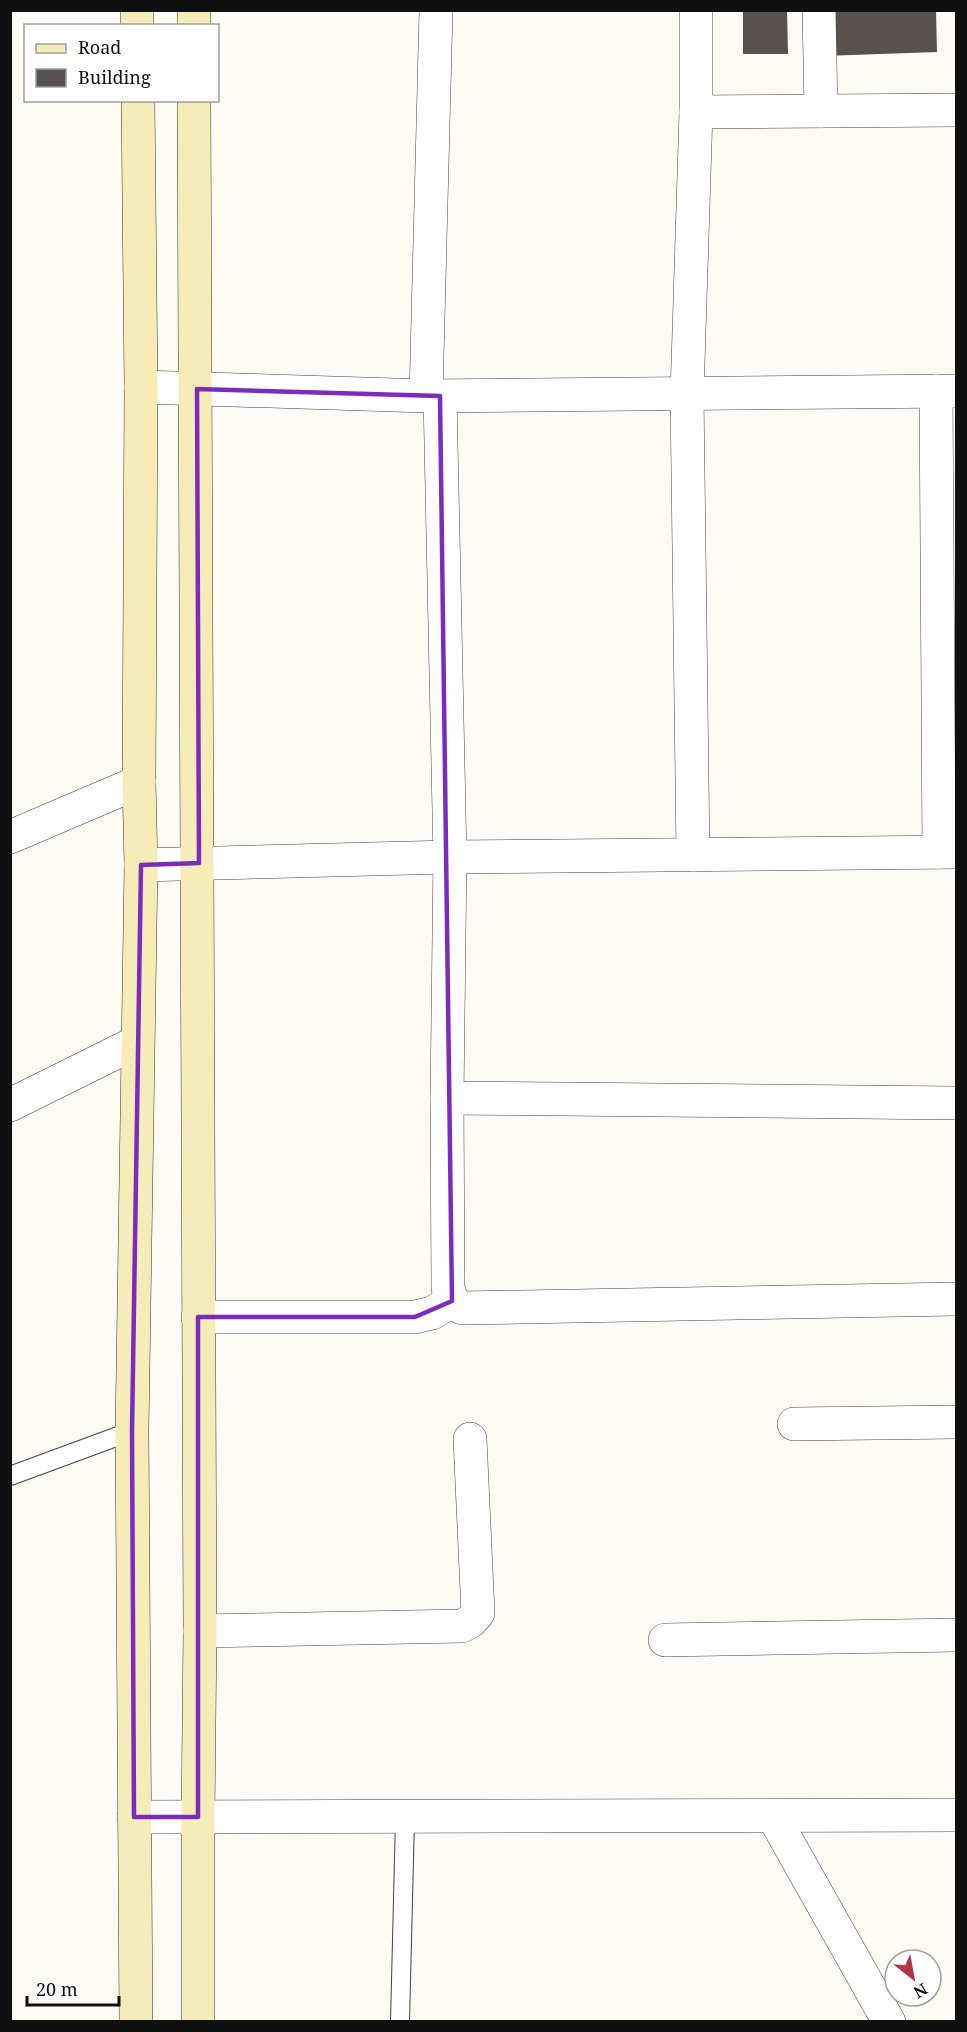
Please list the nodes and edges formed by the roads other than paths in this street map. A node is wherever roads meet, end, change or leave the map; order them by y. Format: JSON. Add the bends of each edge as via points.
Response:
{"nodes":[{"id":1,"x":436,"y":10,"type":"edge"},
{"id":2,"x":696,"y":10,"type":"edge"},
{"id":3,"x":819,"y":10,"type":"edge"},
{"id":4,"x":138,"y":102,"type":"edge"},
{"id":5,"x":194,"y":102,"type":"edge"},
{"id":6,"x":957,"y":110,"type":"edge"},
{"id":7,"x":821,"y":111,"type":"junction"},
{"id":8,"x":696,"y":112,"type":"junction"},
{"id":9,"x":141,"y":387,"type":"junction"},
{"id":10,"x":197,"y":389,"type":"junction"},
{"id":11,"x":946,"y":391,"type":"edge"},
{"id":12,"x":687,"y":395,"type":"junction"},
{"id":13,"x":433,"y":396,"type":"junction"},
{"id":14,"x":139,"y":782,"type":"junction"},
{"id":15,"x":10,"y":837,"type":"edge"},
{"id":16,"x":948,"y":852,"type":"edge"},
{"id":17,"x":693,"y":855,"type":"junction"},
{"id":18,"x":450,"y":857,"type":"junction"},
{"id":19,"x":199,"y":863,"type":"junction"},
{"id":20,"x":141,"y":865,"type":"junction"},
{"id":21,"x":137,"y":1042,"type":"junction"},
{"id":22,"x":447,"y":1098,"type":"junction"},
{"id":23,"x":957,"y":1103,"type":"edge"},
{"id":24,"x":10,"y":1105,"type":"edge"},
{"id":25,"x":957,"y":1299,"type":"edge"},
{"id":26,"x":452,"y":1301,"type":"junction"},
{"id":27,"x":198,"y":1317,"type":"junction"},
{"id":28,"x":957,"y":1422,"type":"edge"},
{"id":29,"x":794,"y":1424,"type":"dead end"},
{"id":30,"x":132,"y":1431,"type":"junction"},
{"id":31,"x":470,"y":1439,"type":"dead end"},
{"id":32,"x":10,"y":1476,"type":"edge"},
{"id":33,"x":200,"y":1631,"type":"junction"},
{"id":34,"x":957,"y":1635,"type":"edge"},
{"id":35,"x":665,"y":1640,"type":"dead end"},
{"id":36,"x":957,"y":1815,"type":"edge"},
{"id":37,"x":772,"y":1816,"type":"junction"},
{"id":38,"x":134,"y":1817,"type":"junction"},
{"id":39,"x":198,"y":1817,"type":"junction"},
{"id":40,"x":405,"y":1818,"type":"junction"},
{"id":41,"x":136,"y":2022,"type":"edge"},
{"id":42,"x":198,"y":2022,"type":"edge"},
{"id":43,"x":400,"y":2022,"type":"edge"},
{"id":44,"x":890,"y":2022,"type":"edge"}],
"edges":[{"from":1,"to":13,"type":"street"},
{"from":2,"to":8,"type":"street"},
{"from":3,"to":7,"type":"street"},
{"from":4,"to":9,"type":"main road"},
{"from":5,"to":10,"type":"main road"},
{"from":6,"to":7,"type":"street"},
{"from":7,"to":8,"type":"street"},
{"from":8,"to":12,"type":"street"},
{"from":9,"to":10,"type":"street"},
{"from":9,"to":14,"type":"main road"},
{"from":10,"to":13,"type":"street"},
{"from":10,"to":19,"type":"main road"},
{"from":11,"to":12,"type":"street"},
{"from":11,"to":16,"type":"street"},
{"from":12,"to":13,"type":"street"},
{"from":12,"to":17,"type":"street"},
{"from":13,"to":18,"type":"street"},
{"from":14,"to":15,"type":"street"},
{"from":14,"to":20,"type":"main road"},
{"from":16,"to":17,"type":"street"},
{"from":17,"to":18,"type":"street"},
{"from":18,"to":19,"type":"street"},
{"from":18,"to":22,"type":"street"},
{"from":19,"to":20,"type":"street"},
{"from":19,"to":27,"type":"main road"},
{"from":20,"to":21,"type":"main road"},
{"from":21,"to":24,"type":"street"},
{"from":21,"to":30,"type":"main road"},
{"from":22,"to":23,"type":"street"},
{"from":22,"to":26,"type":"street","via":[[448,1288]]},
{"from":25,"to":26,"type":"street","via":[[462,1308]]},
{"from":26,"to":27,"type":"street","via":[[432,1313],[415,1317]]},
{"from":27,"to":33,"type":"main road"},
{"from":28,"to":29,"type":"street"},
{"from":30,"to":32,"type":"lane"},
{"from":30,"to":38,"type":"main road"},
{"from":31,"to":33,"type":"street","via":[[478,1613],[471,1621],[462,1626]]},
{"from":33,"to":39,"type":"main road"},
{"from":34,"to":35,"type":"street"},
{"from":36,"to":37,"type":"street"},
{"from":37,"to":40,"type":"street"},
{"from":37,"to":44,"type":"street"},
{"from":38,"to":39,"type":"street"},
{"from":38,"to":41,"type":"main road"},
{"from":39,"to":40,"type":"street"},
{"from":39,"to":42,"type":"main road"},
{"from":40,"to":43,"type":"lane"}]}
